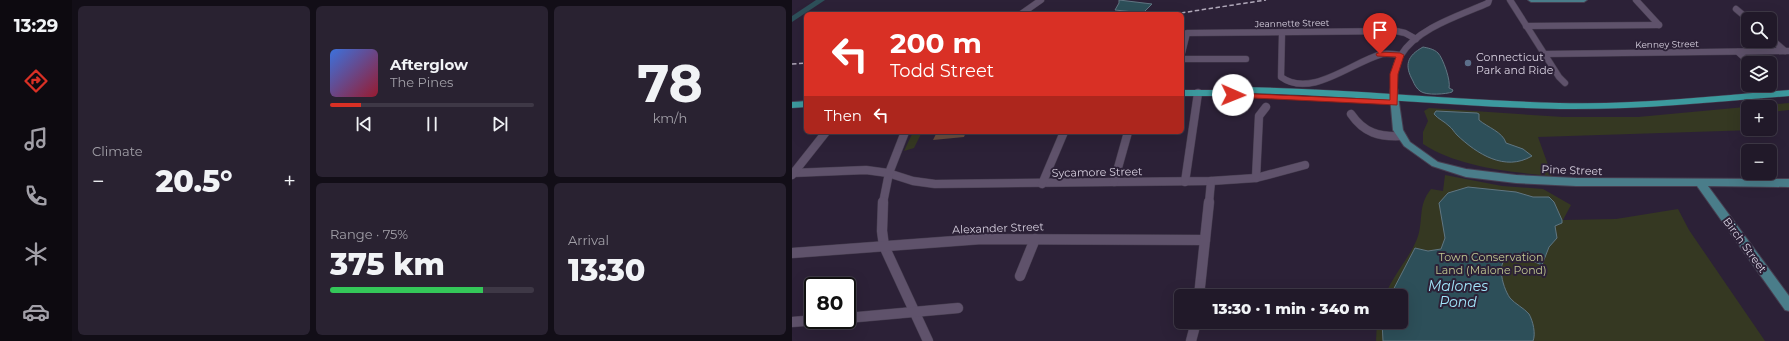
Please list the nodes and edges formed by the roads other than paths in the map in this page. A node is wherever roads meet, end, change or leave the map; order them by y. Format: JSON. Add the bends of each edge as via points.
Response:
{"nodes":[{"id":1,"x":1041,"y":0,"type":"edge"},
{"id":2,"x":1489,"y":0,"type":"edge"},
{"id":3,"x":1510,"y":0,"type":"edge"},
{"id":4,"x":1531,"y":0,"type":"edge"},
{"id":5,"x":1584,"y":0,"type":"edge"},
{"id":6,"x":1636,"y":0,"type":"edge"},
{"id":7,"x":1736,"y":9,"type":"dead end"},
{"id":8,"x":1024,"y":12,"type":"edge"},
{"id":9,"x":1741,"y":13,"type":"edge"},
{"id":10,"x":1526,"y":26,"type":"junction"},
{"id":11,"x":1282,"y":32,"type":"junction"},
{"id":12,"x":1416,"y":39,"type":"junction"},
{"id":13,"x":1777,"y":43,"type":"edge"},
{"id":14,"x":1184,"y":45,"type":"edge"},
{"id":15,"x":1787,"y":51,"type":"edge"},
{"id":16,"x":1738,"y":52,"type":"junction"},
{"id":17,"x":1545,"y":54,"type":"junction"},
{"id":18,"x":1400,"y":55,"type":"junction"},
{"id":19,"x":1742,"y":56,"type":"edge"},
{"id":20,"x":1184,"y":59,"type":"edge"},
{"id":21,"x":1246,"y":59,"type":"dead end"},
{"id":22,"x":1565,"y":83,"type":"dead end"},
{"id":23,"x":1184,"y":93,"type":"edge"},
{"id":24,"x":1198,"y":93,"type":"junction"},
{"id":25,"x":1789,"y":93,"type":"edge"},
{"id":26,"x":1394,"y":100,"type":"junction"},
{"id":27,"x":1789,"y":100,"type":"edge"},
{"id":28,"x":804,"y":104,"type":"edge"},
{"id":29,"x":793,"y":106,"type":"edge"},
{"id":30,"x":1266,"y":107,"type":"dead end"},
{"id":31,"x":1351,"y":114,"type":"dead end"},
{"id":32,"x":824,"y":134,"type":"edge"},
{"id":33,"x":904,"y":134,"type":"edge"},
{"id":34,"x":1063,"y":134,"type":"edge"},
{"id":35,"x":1127,"y":134,"type":"edge"},
{"id":36,"x":1401,"y":136,"type":"junction"},
{"id":37,"x":1305,"y":165,"type":"dead end"},
{"id":38,"x":888,"y":173,"type":"junction"},
{"id":39,"x":793,"y":174,"type":"edge"},
{"id":40,"x":1256,"y":178,"type":"junction"},
{"id":41,"x":1211,"y":181,"type":"junction"},
{"id":42,"x":1114,"y":182,"type":"junction"},
{"id":43,"x":1185,"y":182,"type":"junction"},
{"id":44,"x":1042,"y":184,"type":"junction"},
{"id":45,"x":1701,"y":184,"type":"junction"},
{"id":46,"x":1789,"y":184,"type":"edge"},
{"id":47,"x":1035,"y":239,"type":"junction"},
{"id":48,"x":1205,"y":240,"type":"junction"},
{"id":49,"x":884,"y":246,"type":"junction"},
{"id":50,"x":792,"y":253,"type":"edge"},
{"id":51,"x":1020,"y":276,"type":"dead end"},
{"id":52,"x":1200,"y":289,"type":"edge"},
{"id":53,"x":1789,"y":306,"type":"edge"},
{"id":54,"x":958,"y":308,"type":"dead end"},
{"id":55,"x":915,"y":312,"type":"junction"},
{"id":56,"x":856,"y":317,"type":"edge"},
{"id":57,"x":804,"y":321,"type":"edge"},
{"id":58,"x":792,"y":322,"type":"edge"},
{"id":59,"x":1195,"y":329,"type":"edge"},
{"id":60,"x":928,"y":341,"type":"edge"},
{"id":61,"x":1192,"y":341,"type":"edge"}],
"edges":[{"from":1,"to":8,"type":"street"},
{"from":2,"to":12,"type":"street","via":[[1488,3]]},
{"from":3,"to":10,"type":"street"},
{"from":4,"to":5,"type":"main road"},
{"from":6,"to":10,"type":"street","via":[[1659,25]]},
{"from":7,"to":9,"type":"street"},
{"from":10,"to":17,"type":"street"},
{"from":11,"to":12,"type":"street","name":"Jeannette Street","via":[[1396,31]]},
{"from":11,"to":14,"type":"street","name":"Jeannette Street","via":[[1187,33]]},
{"from":11,"to":18,"type":"street","via":[[1281,77],[1290,83],[1331,77],[1380,54]]},
{"from":12,"to":18,"type":"street"},
{"from":13,"to":15,"type":"street"},
{"from":15,"to":16,"type":"street","name":"Kenney Street"},
{"from":16,"to":17,"type":"street","name":"Kenney Street"},
{"from":16,"to":19,"type":"street"},
{"from":17,"to":22,"type":"street","via":[[1559,78]]},
{"from":18,"to":26,"type":"street","via":[[1394,74]]},
{"from":20,"to":21,"type":"street"},
{"from":23,"to":24,"type":"highway"},
{"from":24,"to":26,"type":"highway"},
{"from":24,"to":43,"type":"street"},
{"from":25,"to":26,"type":"highway","via":[[1591,106]]},
{"from":26,"to":27,"type":"highway","via":[[1525,111],[1610,112],[1670,110]]},
{"from":26,"to":36,"type":"main road","name":"Pine Street"},
{"from":28,"to":29,"type":"highway"},
{"from":30,"to":40,"type":"street","via":[[1259,116]]},
{"from":31,"to":36,"type":"street","via":[[1357,124],[1371,133],[1382,137]]},
{"from":32,"to":39,"type":"street"},
{"from":33,"to":38,"type":"street"},
{"from":34,"to":44,"type":"street"},
{"from":35,"to":42,"type":"street"},
{"from":36,"to":45,"type":"main road","name":"Pine Street","via":[[1415,151],[1435,164],[1466,173],[1576,182]]},
{"from":37,"to":40,"type":"street","name":"Sycamore Street"},
{"from":38,"to":39,"type":"street","name":"Sycamore Street","via":[[866,170]]},
{"from":38,"to":44,"type":"street","name":"Sycamore Street","via":[[913,181],[936,184]]},
{"from":38,"to":49,"type":"street","via":[[880,221]]},
{"from":40,"to":41,"type":"street","name":"Sycamore Street"},
{"from":41,"to":43,"type":"street","name":"Sycamore Street"},
{"from":41,"to":48,"type":"street"},
{"from":42,"to":43,"type":"street","name":"Sycamore Street"},
{"from":42,"to":44,"type":"street","name":"Sycamore Street"},
{"from":45,"to":46,"type":"main road","name":"Pine Street"},
{"from":45,"to":53,"type":"main road","name":"Birch Street"},
{"from":47,"to":48,"type":"street","name":"Alexander Street"},
{"from":47,"to":49,"type":"street","name":"Alexander Street","via":[[982,239]]},
{"from":47,"to":51,"type":"street"},
{"from":48,"to":52,"type":"street"},
{"from":49,"to":50,"type":"street","name":"Alexander Street"},
{"from":49,"to":55,"type":"street"},
{"from":54,"to":55,"type":"street"},
{"from":55,"to":56,"type":"street"},
{"from":55,"to":60,"type":"street"},
{"from":57,"to":58,"type":"street"},
{"from":59,"to":61,"type":"street"}]}
